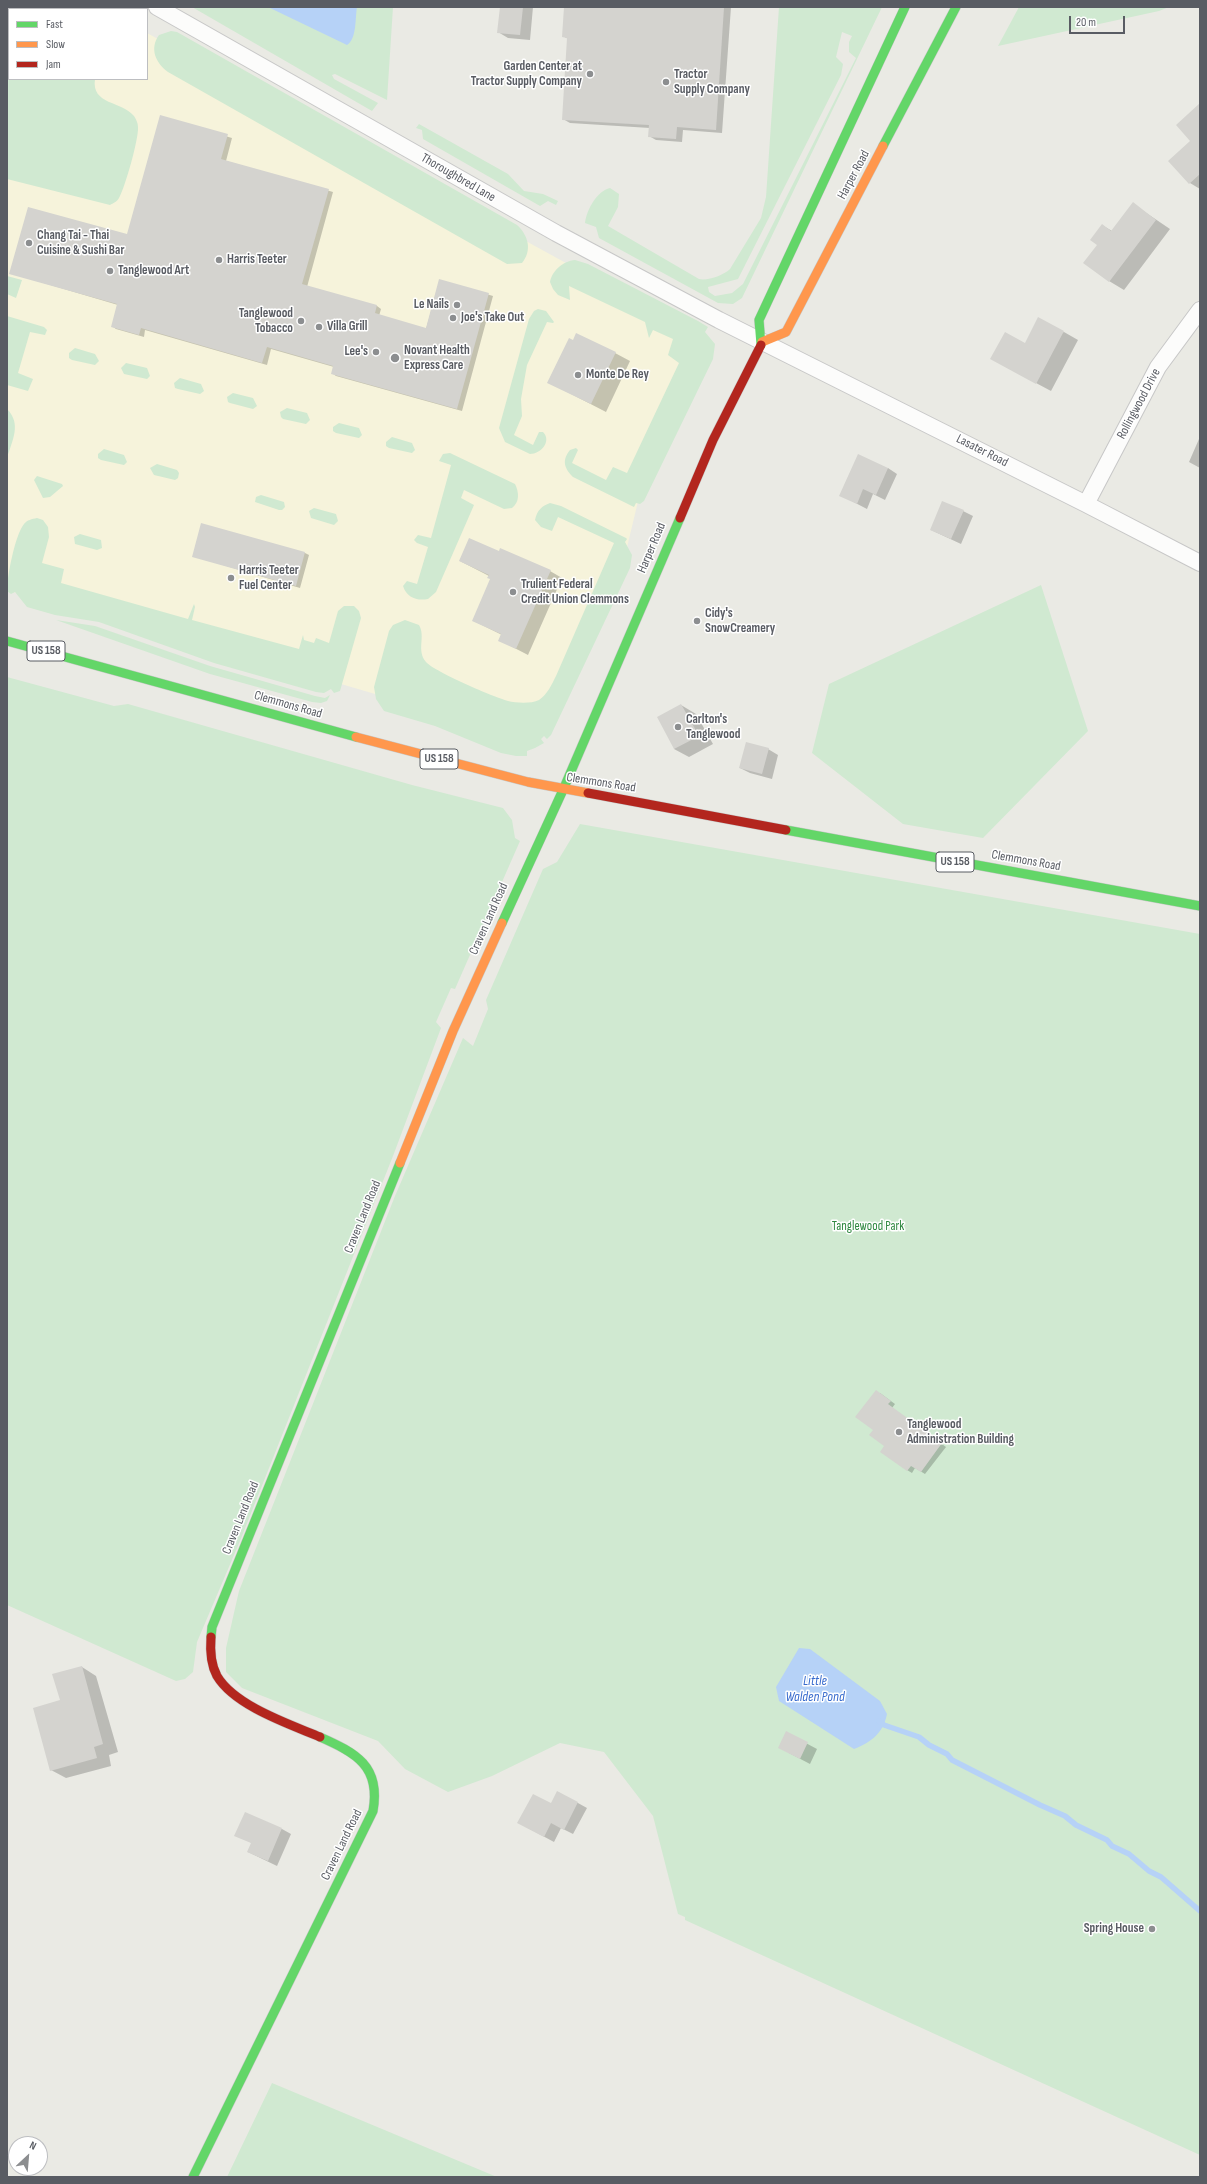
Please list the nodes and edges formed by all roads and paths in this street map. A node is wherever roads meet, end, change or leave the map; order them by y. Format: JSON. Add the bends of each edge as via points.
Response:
{"nodes":[{"id":1,"x":157,"y":7,"type":"edge"},
{"id":2,"x":905,"y":7,"type":"edge"},
{"id":3,"x":956,"y":7,"type":"edge"},
{"id":4,"x":1200,"y":310,"type":"edge"},
{"id":5,"x":762,"y":342,"type":"junction"},
{"id":6,"x":1086,"y":504,"type":"junction"},
{"id":7,"x":1200,"y":563,"type":"edge"},
{"id":8,"x":7,"y":641,"type":"edge"},
{"id":9,"x":563,"y":790,"type":"junction"},
{"id":10,"x":1200,"y":906,"type":"edge"},
{"id":11,"x":193,"y":2177,"type":"edge"}],
"edges":[{"from":1,"to":5,"type":"street","name":"Thoroughbred Lane","via":[[556,233]]},
{"from":2,"to":5,"type":"main road","name":"Harper Road","via":[[758,320]]},
{"from":3,"to":5,"type":"main road","name":"Harper Road","via":[[786,332]]},
{"from":4,"to":6,"type":"street","name":"Rollingwood Drive","via":[[1158,367]]},
{"from":5,"to":6,"type":"street","name":"Lasater Road"},
{"from":5,"to":9,"type":"main road","name":"Harper Road","via":[[713,440]]},
{"from":6,"to":7,"type":"street","name":"Lasater Road"},
{"from":8,"to":9,"type":"main road","name":"Clemmons Road","number":"US 158","via":[[316,727]]},
{"from":9,"to":10,"type":"main road","name":"Clemmons Road","number":"US 158","via":[[664,806]]},
{"from":9,"to":11,"type":"main road","name":"Craven Land Road","via":[[452,1031],[212,1626],[209,1643],[211,1660],[222,1683],[240,1701],[359,1756],[370,1770],[375,1786],[375,1803]]}]}
